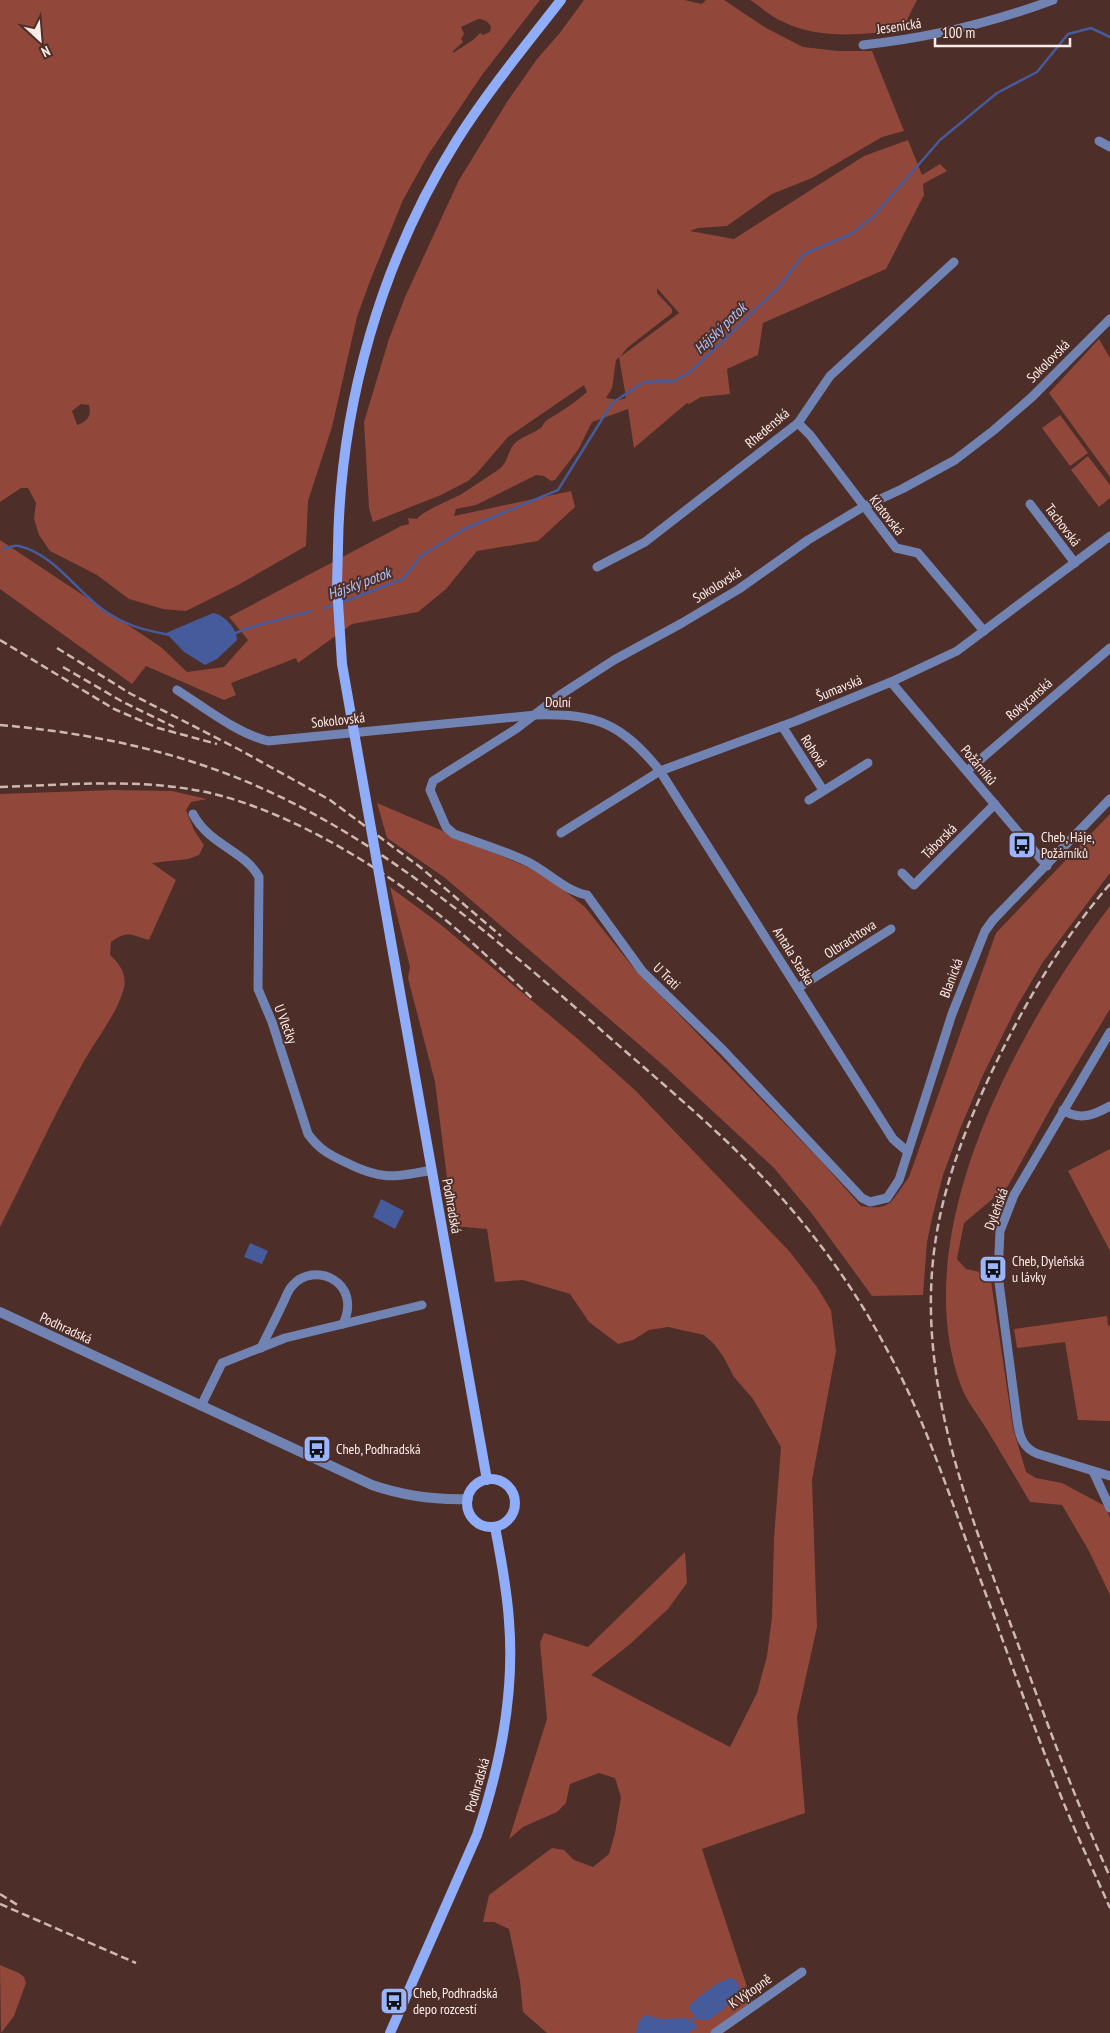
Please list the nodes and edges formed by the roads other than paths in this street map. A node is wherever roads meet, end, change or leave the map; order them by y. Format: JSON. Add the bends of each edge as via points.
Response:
{"nodes":[{"id":1,"x":561,"y":0,"type":"edge"},
{"id":2,"x":1053,"y":0,"type":"edge"},
{"id":3,"x":863,"y":45,"type":"dead end"},
{"id":4,"x":1099,"y":141,"type":"dead end"},
{"id":5,"x":1110,"y":147,"type":"edge"},
{"id":6,"x":954,"y":262,"type":"dead end"},
{"id":7,"x":1110,"y":318,"type":"edge"},
{"id":8,"x":798,"y":423,"type":"junction"},
{"id":9,"x":1030,"y":504,"type":"dead end"},
{"id":10,"x":863,"y":507,"type":"junction"},
{"id":11,"x":1110,"y":536,"type":"edge"},
{"id":12,"x":1075,"y":563,"type":"junction"},
{"id":13,"x":597,"y":567,"type":"dead end"},
{"id":14,"x":984,"y":631,"type":"junction"},
{"id":15,"x":1110,"y":648,"type":"edge"},
{"id":16,"x":891,"y":682,"type":"junction"},
{"id":17,"x":176,"y":690,"type":"dead end"},
{"id":18,"x":536,"y":715,"type":"junction"},
{"id":19,"x":782,"y":726,"type":"junction"},
{"id":20,"x":868,"y":762,"type":"dead end"},
{"id":21,"x":660,"y":771,"type":"junction"},
{"id":22,"x":967,"y":772,"type":"junction"},
{"id":23,"x":430,"y":790,"type":"joint"},
{"id":24,"x":823,"y":790,"type":"junction"},
{"id":25,"x":1110,"y":799,"type":"edge"},
{"id":26,"x":809,"y":800,"type":"dead end"},
{"id":27,"x":995,"y":804,"type":"junction"},
{"id":28,"x":193,"y":814,"type":"dead end"},
{"id":29,"x":561,"y":833,"type":"dead end"},
{"id":30,"x":1047,"y":866,"type":"junction"},
{"id":31,"x":902,"y":873,"type":"dead end"},
{"id":32,"x":891,"y":929,"type":"dead end"},
{"id":33,"x":798,"y":988,"type":"junction"},
{"id":34,"x":1110,"y":1032,"type":"edge"},
{"id":35,"x":1110,"y":1106,"type":"edge"},
{"id":36,"x":1063,"y":1110,"type":"junction"},
{"id":37,"x":908,"y":1152,"type":"junction"},
{"id":38,"x":432,"y":1170,"type":"junction"},
{"id":39,"x":879,"y":1201,"type":"joint"},
{"id":40,"x":422,"y":1305,"type":"dead end"},
{"id":41,"x":0,"y":1312,"type":"edge"},
{"id":42,"x":343,"y":1324,"type":"junction"},
{"id":43,"x":261,"y":1348,"type":"junction"},
{"id":44,"x":201,"y":1406,"type":"junction"},
{"id":45,"x":1093,"y":1471,"type":"junction"},
{"id":46,"x":1110,"y":1476,"type":"edge"},
{"id":47,"x":487,"y":1480,"type":"junction"},
{"id":48,"x":468,"y":1499,"type":"junction"},
{"id":49,"x":1110,"y":1508,"type":"edge"},
{"id":50,"x":495,"y":1527,"type":"junction"},
{"id":51,"x":802,"y":1972,"type":"dead end"},
{"id":52,"x":390,"y":2033,"type":"edge"},
{"id":53,"x":715,"y":2033,"type":"edge"}],
"edges":[{"from":1,"to":38,"type":"main road","name":"Podhradská","bridge":true,"via":[[489,92],[427,192],[377,314],[351,410],[341,476],[338,606],[342,664]]},
{"from":2,"to":3,"type":"street","name":"Jesenická","via":[[972,27]]},
{"from":4,"to":5,"type":"street"},
{"from":6,"to":8,"type":"street","name":"Rhedenská","via":[[830,376]]},
{"from":7,"to":10,"type":"street","name":"Sokolovská","via":[[1032,397],[975,446],[902,489]]},
{"from":8,"to":10,"type":"street","name":"Klatovská"},
{"from":8,"to":13,"type":"street","name":"Rhedenská","via":[[645,542]]},
{"from":9,"to":12,"type":"street","name":"Tachovská"},
{"from":10,"to":14,"type":"street","name":"Klatovská","via":[[896,548],[918,553]]},
{"from":10,"to":18,"type":"street","name":"Sokolovská","via":[[808,540],[738,589],[614,660],[560,695]]},
{"from":11,"to":12,"type":"street","name":"Šumavská"},
{"from":12,"to":14,"type":"street","name":"Šumavská"},
{"from":14,"to":16,"type":"street","name":"Šumavská","via":[[957,651]]},
{"from":15,"to":22,"type":"street","name":"Rokycanská"},
{"from":16,"to":19,"type":"street","name":"Šumavská"},
{"from":16,"to":22,"type":"street","name":"Požárníků"},
{"from":17,"to":18,"type":"street","name":"Sokolovská","via":[[254,737],[268,740]]},
{"from":18,"to":21,"type":"street","name":"Dolní","via":[[566,714],[606,724],[633,741]]},
{"from":18,"to":23,"type":"street","name":"Dolní","via":[[433,781]]},
{"from":19,"to":21,"type":"street","name":"Šumavská"},
{"from":19,"to":24,"type":"street","name":"Rohová"},
{"from":20,"to":24,"type":"street","name":"Rohová"},
{"from":21,"to":29,"type":"street","name":"Šumavská"},
{"from":21,"to":33,"type":"street","name":"Antala Staška"},
{"from":22,"to":27,"type":"street","name":"Požárníků"},
{"from":23,"to":39,"type":"street","name":"U Trati","via":[[446,827],[454,834],[517,857],[547,872],[575,893],[587,895],[642,971],[723,1050],[862,1198],[870,1202]]},
{"from":24,"to":26,"type":"street","name":"Rohová"},
{"from":25,"to":30,"type":"street","name":"Blanická"},
{"from":27,"to":30,"type":"street","name":"Požárníků"},
{"from":27,"to":31,"type":"street","name":"Táborská","via":[[914,885]]},
{"from":28,"to":38,"type":"street","name":"U Vlečky","via":[[208,835],[253,868],[259,877],[258,989],[276,1031],[308,1134],[318,1148],[377,1176],[392,1177]]},
{"from":30,"to":37,"type":"street","name":"Blanická","via":[[985,932],[952,1014]]},
{"from":32,"to":33,"type":"street","name":"Olbrachtova"},
{"from":33,"to":37,"type":"street","name":"Antala Staška","via":[[893,1139]]},
{"from":34,"to":36,"type":"street","name":"Dyleňská"},
{"from":35,"to":36,"type":"street","via":[[1080,1117]]},
{"from":36,"to":45,"type":"street","name":"Dyleňská","via":[[1010,1203],[1000,1231],[998,1274],[1022,1442],[1038,1454]]},
{"from":37,"to":39,"type":"street","name":"Blanická","via":[[894,1190]]},
{"from":38,"to":47,"type":"main road","name":"Podhradská"},
{"from":40,"to":42,"type":"street"},
{"from":41,"to":44,"type":"street","name":"Podhradská"},
{"from":42,"to":43,"type":"street","via":[[285,1338]]},
{"from":42,"to":43,"type":"street","via":[[348,1308],[344,1288],[330,1278],[311,1275],[291,1286]]},
{"from":43,"to":44,"type":"street","via":[[222,1363]]},
{"from":44,"to":48,"type":"street","name":"Podhradská","via":[[372,1485],[419,1497]]},
{"from":45,"to":46,"type":"street","name":"Dyleňská"},
{"from":45,"to":49,"type":"street"},
{"from":47,"to":48,"type":"main road","via":[[474,1487]]},
{"from":47,"to":50,"type":"main road","via":[[505,1485],[512,1492],[514,1501],[511,1516]]},
{"from":48,"to":50,"type":"main road","via":[[468,1509],[473,1518],[485,1526]]},
{"from":50,"to":52,"type":"main road","name":"Podhradská","via":[[510,1623],[509,1690],[500,1753],[477,1835]]},
{"from":51,"to":53,"type":"street","name":"K Výtopně"}]}
